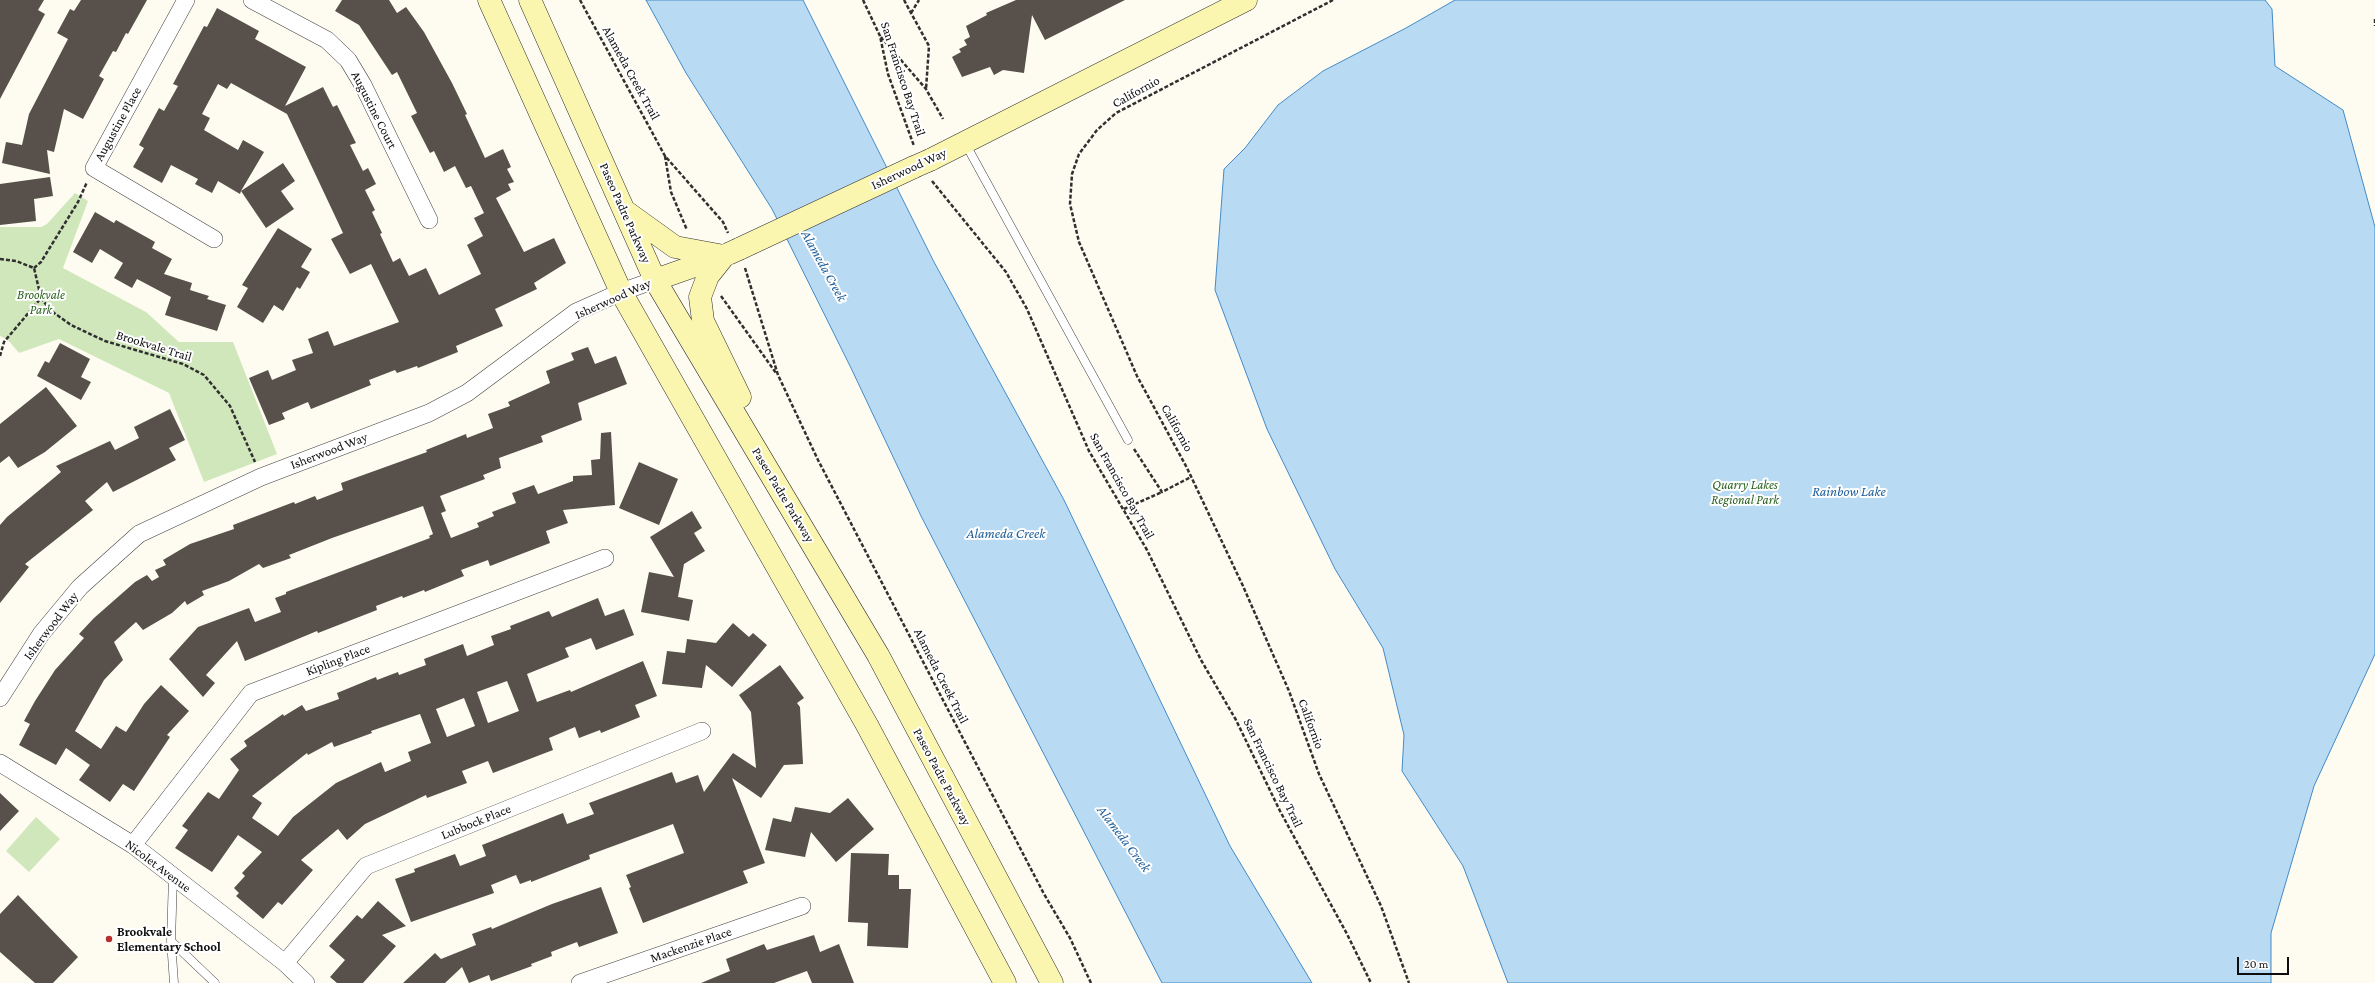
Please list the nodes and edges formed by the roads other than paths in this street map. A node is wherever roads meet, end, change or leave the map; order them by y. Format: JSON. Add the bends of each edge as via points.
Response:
{"nodes":[{"id":1,"x":186,"y":0,"type":"edge"},
{"id":2,"x":252,"y":0,"type":"edge"},
{"id":3,"x":489,"y":0,"type":"edge"},
{"id":4,"x":530,"y":0,"type":"edge"},
{"id":5,"x":1246,"y":0,"type":"edge"},
{"id":6,"x":965,"y":142,"type":"junction"},
{"id":7,"x":624,"y":210,"type":"junction"},
{"id":8,"x":429,"y":220,"type":"dead end"},
{"id":9,"x":214,"y":239,"type":"dead end"},
{"id":10,"x":726,"y":255,"type":"junction"},
{"id":11,"x":655,"y":280,"type":"junction"},
{"id":12,"x":621,"y":292,"type":"junction"},
{"id":13,"x":1128,"y":440,"type":"road end"},
{"id":14,"x":765,"y":465,"type":"junction"},
{"id":15,"x":604,"y":558,"type":"dead end"},
{"id":16,"x":0,"y":698,"type":"edge"},
{"id":17,"x":702,"y":731,"type":"dead end"},
{"id":18,"x":0,"y":763,"type":"edge"},
{"id":19,"x":133,"y":845,"type":"junction"},
{"id":20,"x":173,"y":876,"type":"junction"},
{"id":21,"x":802,"y":906,"type":"dead end"},
{"id":22,"x":171,"y":942,"type":"junction"},
{"id":23,"x":285,"y":963,"type":"junction"},
{"id":24,"x":174,"y":983,"type":"edge"},
{"id":25,"x":215,"y":983,"type":"edge"},
{"id":26,"x":306,"y":983,"type":"edge"},
{"id":27,"x":580,"y":983,"type":"edge"},
{"id":28,"x":1005,"y":983,"type":"edge"},
{"id":29,"x":1052,"y":983,"type":"edge"}],
"edges":[{"from":1,"to":9,"type":"street","name":"Augustine Place","via":[[94,168]]},
{"from":2,"to":8,"type":"street","name":"Augustine Court","via":[[327,40],[348,60],[363,85]]},
{"from":3,"to":12,"type":"main road"},
{"from":4,"to":7,"type":"main road","name":"Paseo Padre Parkway"},
{"from":5,"to":6,"type":"main road","name":"Isherwood Way"},
{"from":6,"to":10,"type":"main road","name":"Isherwood Way","bridge":true},
{"from":6,"to":13,"type":"lane"},
{"from":7,"to":10,"type":"main road","via":[[675,247]]},
{"from":7,"to":11,"type":"main road","name":"Paseo Padre Parkway"},
{"from":10,"to":11,"type":"main road","name":"Isherwood Way"},
{"from":10,"to":14,"type":"main road","via":[[708,276],[700,297],[703,321],[744,406]]},
{"from":11,"to":12,"type":"street","name":"Isherwood Way"},
{"from":11,"to":14,"type":"main road","name":"Paseo Padre Parkway"},
{"from":12,"to":16,"type":"street","name":"Isherwood Way","via":[[576,312],[467,392],[429,413],[261,477],[139,534],[80,587],[41,634]]},
{"from":12,"to":28,"type":"main road","via":[[867,726]]},
{"from":14,"to":29,"type":"main road","name":"Paseo Padre Parkway","via":[[878,655]]},
{"from":15,"to":19,"type":"street","name":"Kipling Place","via":[[251,693]]},
{"from":17,"to":23,"type":"street","name":"Lubbock Place","via":[[366,866]]},
{"from":18,"to":19,"type":"street","name":"Nicolet Avenue"},
{"from":19,"to":20,"type":"street","name":"Nicolet Avenue"},
{"from":20,"to":22,"type":"lane"},
{"from":20,"to":23,"type":"street","name":"Nicolet Avenue"},
{"from":21,"to":27,"type":"street","name":"Mackenzie Place"},
{"from":22,"to":24,"type":"lane"},
{"from":22,"to":25,"type":"lane"},
{"from":23,"to":26,"type":"street","name":"Nicolet Avenue"}]}
